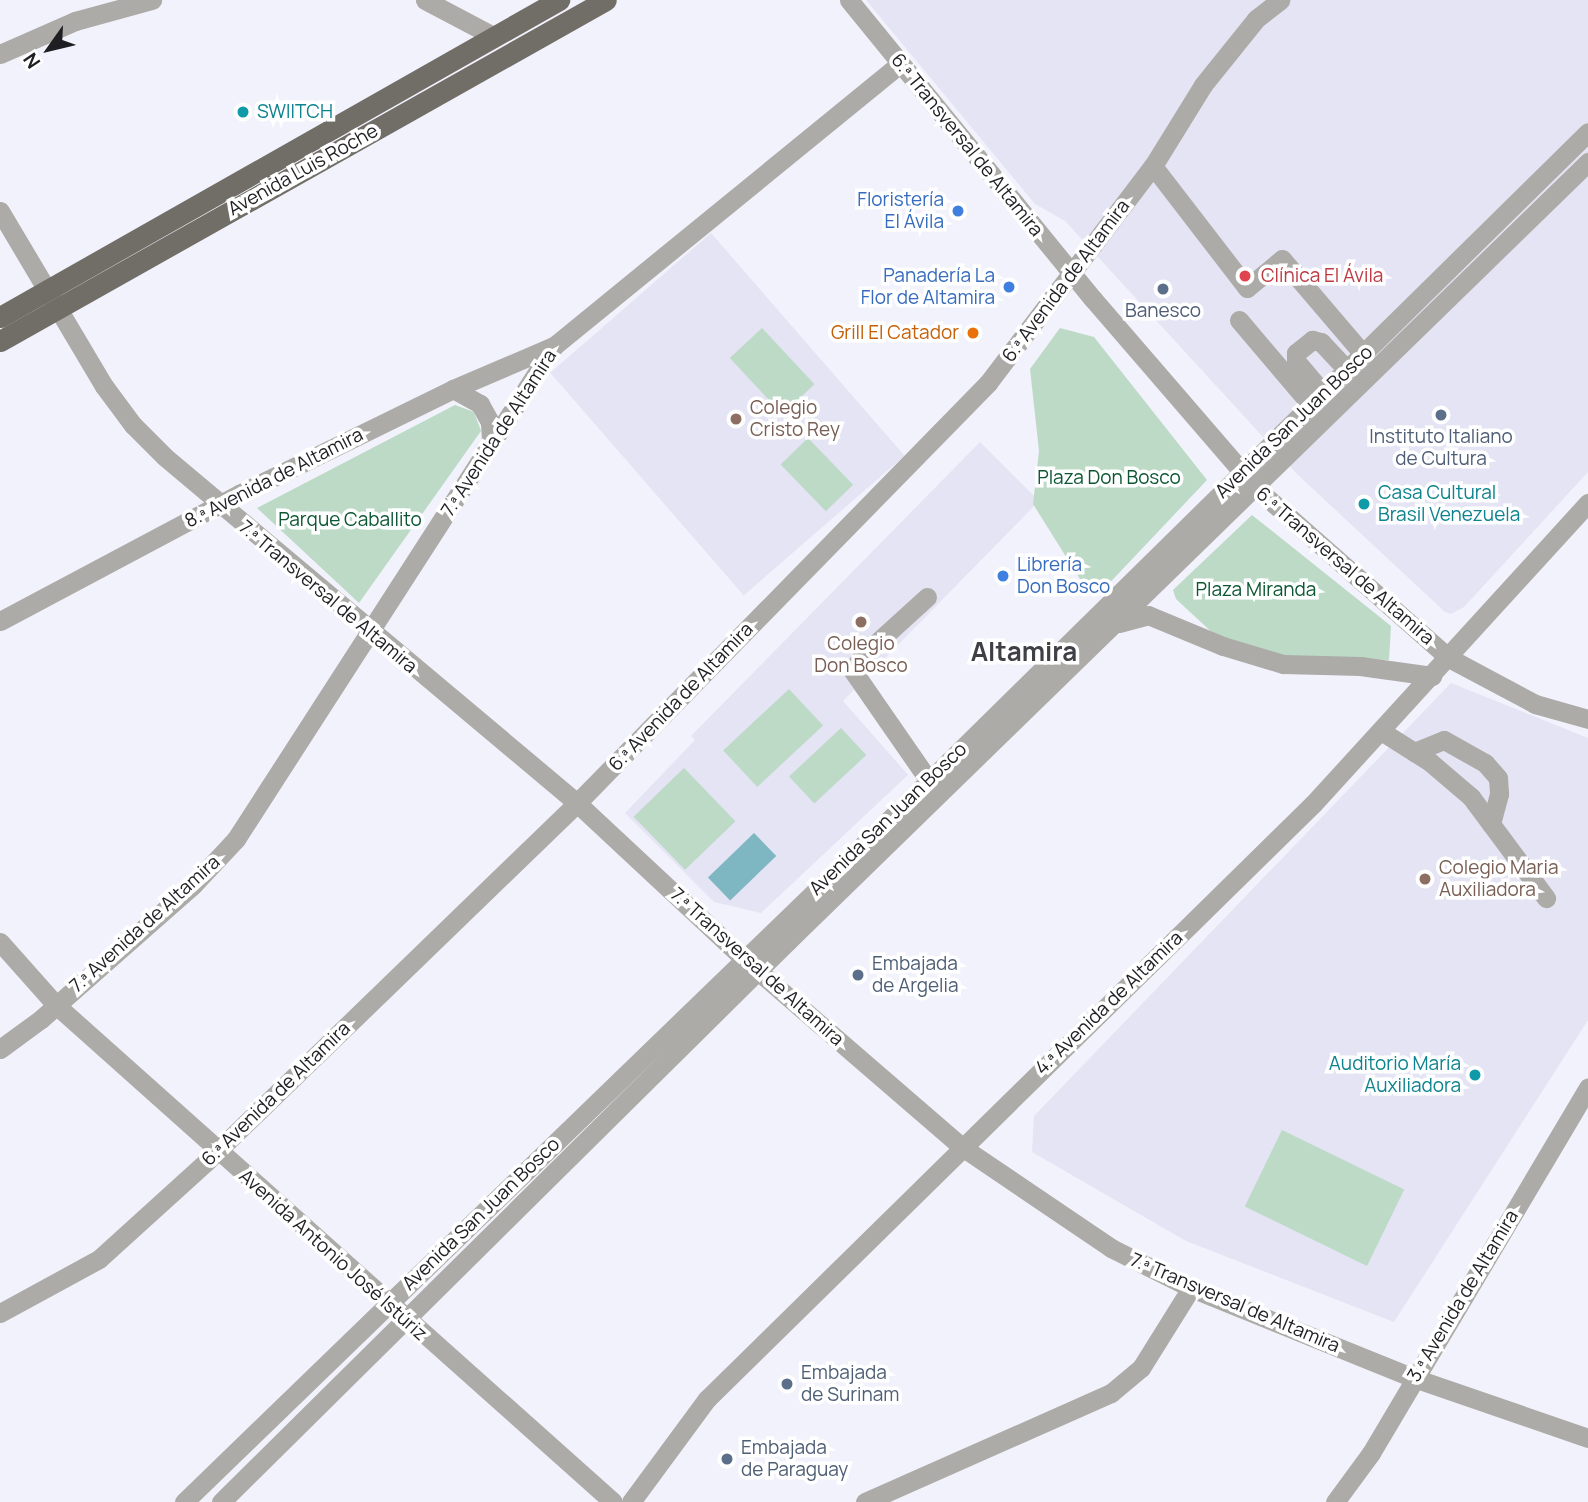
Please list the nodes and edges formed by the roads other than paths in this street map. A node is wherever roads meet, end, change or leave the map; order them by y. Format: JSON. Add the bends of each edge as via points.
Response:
{"nodes":[{"id":1,"x":152,"y":0,"type":"edge"},
{"id":2,"x":425,"y":0,"type":"edge"},
{"id":3,"x":559,"y":0,"type":"edge"},
{"id":4,"x":606,"y":0,"type":"edge"},
{"id":5,"x":849,"y":0,"type":"edge"},
{"id":6,"x":1280,"y":0,"type":"edge"},
{"id":7,"x":495,"y":37,"type":"junction"},
{"id":8,"x":0,"y":54,"type":"edge"},
{"id":9,"x":900,"y":64,"type":"junction"},
{"id":10,"x":1588,"y":132,"type":"edge"},
{"id":11,"x":1588,"y":162,"type":"edge"},
{"id":12,"x":1153,"y":166,"type":"junction"},
{"id":13,"x":0,"y":211,"type":"edge"},
{"id":14,"x":1073,"y":273,"type":"junction"},
{"id":15,"x":46,"y":290,"type":"junction"},
{"id":16,"x":55,"y":310,"type":"junction"},
{"id":17,"x":0,"y":317,"type":"edge"},
{"id":18,"x":1238,"y":320,"type":"dead end"},
{"id":19,"x":0,"y":341,"type":"edge"},
{"id":20,"x":554,"y":346,"type":"junction"},
{"id":21,"x":1363,"y":354,"type":"junction"},
{"id":22,"x":1347,"y":369,"type":"junction"},
{"id":23,"x":453,"y":389,"type":"junction"},
{"id":24,"x":1317,"y":399,"type":"junction"},
{"id":25,"x":491,"y":444,"type":"junction"},
{"id":26,"x":1241,"y":473,"type":"junction"},
{"id":27,"x":1256,"y":488,"type":"junction"},
{"id":28,"x":1588,"y":503,"type":"edge"},
{"id":29,"x":217,"y":505,"type":"junction"},
{"id":30,"x":927,"y":597,"type":"dead end"},
{"id":31,"x":0,"y":621,"type":"edge"},
{"id":32,"x":1112,"y":626,"type":"junction"},
{"id":33,"x":371,"y":632,"type":"junction"},
{"id":34,"x":1449,"y":657,"type":"junction"},
{"id":35,"x":1432,"y":676,"type":"junction"},
{"id":36,"x":1588,"y":719,"type":"edge"},
{"id":37,"x":1381,"y":731,"type":"junction"},
{"id":38,"x":1414,"y":752,"type":"junction"},
{"id":39,"x":934,"y":788,"type":"junction"},
{"id":40,"x":577,"y":803,"type":"junction"},
{"id":41,"x":1491,"y":824,"type":"junction"},
{"id":42,"x":1546,"y":898,"type":"dead end"},
{"id":43,"x":0,"y":942,"type":"edge"},
{"id":44,"x":750,"y":964,"type":"junction"},
{"id":45,"x":56,"y":1005,"type":"junction"},
{"id":46,"x":0,"y":1049,"type":"edge"},
{"id":47,"x":1588,"y":1088,"type":"edge"},
{"id":48,"x":962,"y":1147,"type":"junction"},
{"id":49,"x":217,"y":1150,"type":"junction"},
{"id":50,"x":1191,"y":1288,"type":"junction"},
{"id":51,"x":389,"y":1303,"type":"junction"},
{"id":52,"x":0,"y":1313,"type":"edge"},
{"id":53,"x":407,"y":1321,"type":"junction"},
{"id":54,"x":1414,"y":1378,"type":"junction"},
{"id":55,"x":1588,"y":1438,"type":"edge"},
{"id":56,"x":184,"y":1502,"type":"edge"},
{"id":57,"x":221,"y":1502,"type":"edge"},
{"id":58,"x":613,"y":1502,"type":"edge"},
{"id":59,"x":631,"y":1502,"type":"edge"},
{"id":60,"x":865,"y":1502,"type":"edge"},
{"id":61,"x":1335,"y":1502,"type":"edge"}],
"edges":[{"from":1,"to":8,"type":"street","via":[[75,21]]},
{"from":2,"to":7,"type":"street"},
{"from":3,"to":7,"type":"main road","name":"Avenida Luis Roche"},
{"from":4,"to":16,"type":"main road","name":"Avenida Luis Roche"},
{"from":5,"to":9,"type":"street","name":"6.ª Transversal de Altamira"},
{"from":6,"to":12,"type":"street","name":"6.ª Avenida de Altamira","via":[[1256,19],[1203,86]]},
{"from":7,"to":15,"type":"main road","name":"Avenida Luis Roche"},
{"from":9,"to":14,"type":"street","name":"6.ª Transversal de Altamira"},
{"from":9,"to":20,"type":"street","name":"7.ª Avenida de Altamira"},
{"from":10,"to":21,"type":"street","name":"Avenida San Juan Bosco"},
{"from":11,"to":27,"type":"street","name":"Avenida San Juan Bosco"},
{"from":12,"to":14,"type":"street","name":"6.ª Avenida de Altamira"},
{"from":12,"to":21,"type":"street","via":[[1247,288],[1282,259]]},
{"from":13,"to":15,"type":"street"},
{"from":14,"to":26,"type":"street","name":"6.ª Transversal de Altamira"},
{"from":14,"to":40,"type":"street","name":"6.ª Avenida de Altamira","via":[[988,383]]},
{"from":15,"to":16,"type":"street","name":"7.ª Transversal de Altamira"},
{"from":15,"to":17,"type":"main road","name":"Avenida Luis Roche"},
{"from":16,"to":19,"type":"main road","name":"Avenida Luis Roche"},
{"from":16,"to":29,"type":"street","name":"7.ª Transversal de Altamira","via":[[133,425]]},
{"from":18,"to":24,"type":"street"},
{"from":20,"to":23,"type":"street","name":"8.ª Avenida de Altamira"},
{"from":20,"to":25,"type":"street","name":"7.ª Avenida de Altamira"},
{"from":21,"to":22,"type":"street","name":"Avenida San Juan Bosco"},
{"from":22,"to":24,"type":"street","name":"Avenida San Juan Bosco"},
{"from":22,"to":24,"type":"street","via":[[1321,342],[1312,340],[1296,354]]},
{"from":23,"to":25,"type":"street","via":[[480,404],[490,422]]},
{"from":23,"to":29,"type":"street","name":"8.ª Avenida de Altamira"},
{"from":24,"to":26,"type":"street","name":"Avenida San Juan Bosco"},
{"from":25,"to":33,"type":"street","name":"7.ª Avenida de Altamira"},
{"from":26,"to":27,"type":"street","name":"6.ª Transversal de Altamira"},
{"from":26,"to":39,"type":"street","name":"Avenida San Juan Bosco"},
{"from":27,"to":32,"type":"street","name":"Avenida San Juan Bosco"},
{"from":27,"to":34,"type":"street","name":"6.ª Transversal de Altamira"},
{"from":28,"to":34,"type":"street","name":"4.ª Avenida de Altamira"},
{"from":29,"to":31,"type":"street","name":"8.ª Avenida de Altamira"},
{"from":29,"to":33,"type":"street","name":"7.ª Transversal de Altamira"},
{"from":30,"to":39,"type":"street","via":[[861,657],[853,671]]},
{"from":32,"to":35,"type":"street","via":[[1148,615],[1223,646],[1283,664],[1360,666]]},
{"from":32,"to":39,"type":"street","name":"Avenida San Juan Bosco"},
{"from":33,"to":40,"type":"street","name":"7.ª Transversal de Altamira"},
{"from":33,"to":45,"type":"street","name":"7.ª Avenida de Altamira","via":[[236,839],[193,885]]},
{"from":34,"to":35,"type":"street","name":"4.ª Avenida de Altamira"},
{"from":34,"to":36,"type":"street","name":"6.ª Transversal de Altamira","via":[[1535,704]]},
{"from":35,"to":37,"type":"street","name":"4.ª Avenida de Altamira"},
{"from":37,"to":38,"type":"street"},
{"from":37,"to":48,"type":"street","name":"4.ª Avenida de Altamira","via":[[1313,804]]},
{"from":38,"to":41,"type":"street","via":[[1450,777]]},
{"from":38,"to":41,"type":"street","via":[[1444,740],[1485,762],[1498,778]]},
{"from":39,"to":44,"type":"street","name":"Avenida San Juan Bosco"},
{"from":40,"to":44,"type":"street","name":"7.ª Transversal de Altamira"},
{"from":40,"to":49,"type":"street","name":"6.ª Avenida de Altamira"},
{"from":41,"to":42,"type":"street"},
{"from":43,"to":45,"type":"street","name":"Avenida Antonio José Istúriz"},
{"from":44,"to":48,"type":"street","name":"7.ª Transversal de Altamira"},
{"from":44,"to":51,"type":"street","name":"Avenida San Juan Bosco"},
{"from":44,"to":53,"type":"street","name":"Avenida San Juan Bosco"},
{"from":45,"to":46,"type":"street","name":"7.ª Avenida de Altamira"},
{"from":45,"to":49,"type":"street","name":"Avenida Antonio José Istúriz"},
{"from":47,"to":54,"type":"street","name":"3.ª Avenida de Altamira"},
{"from":48,"to":50,"type":"street","name":"7.ª Transversal de Altamira","via":[[1111,1248]]},
{"from":48,"to":59,"type":"street","name":"4.ª Avenida de Altamira","via":[[707,1399]]},
{"from":49,"to":51,"type":"street","name":"Avenida Antonio José Istúriz"},
{"from":49,"to":52,"type":"street","name":"6.ª Avenida de Altamira","via":[[99,1259]]},
{"from":50,"to":54,"type":"street","name":"7.ª Transversal de Altamira"},
{"from":50,"to":60,"type":"street","via":[[1141,1368],[1111,1393]]},
{"from":51,"to":53,"type":"street","name":"Avenida Antonio José Istúriz"},
{"from":51,"to":56,"type":"street","name":"Avenida San Juan Bosco"},
{"from":53,"to":57,"type":"street","name":"Avenida San Juan Bosco"},
{"from":53,"to":58,"type":"street","name":"Avenida Antonio José Istúriz"},
{"from":54,"to":55,"type":"street","name":"7.ª Transversal de Altamira"},
{"from":54,"to":61,"type":"street","name":"3.ª Avenida de Altamira"}]}
